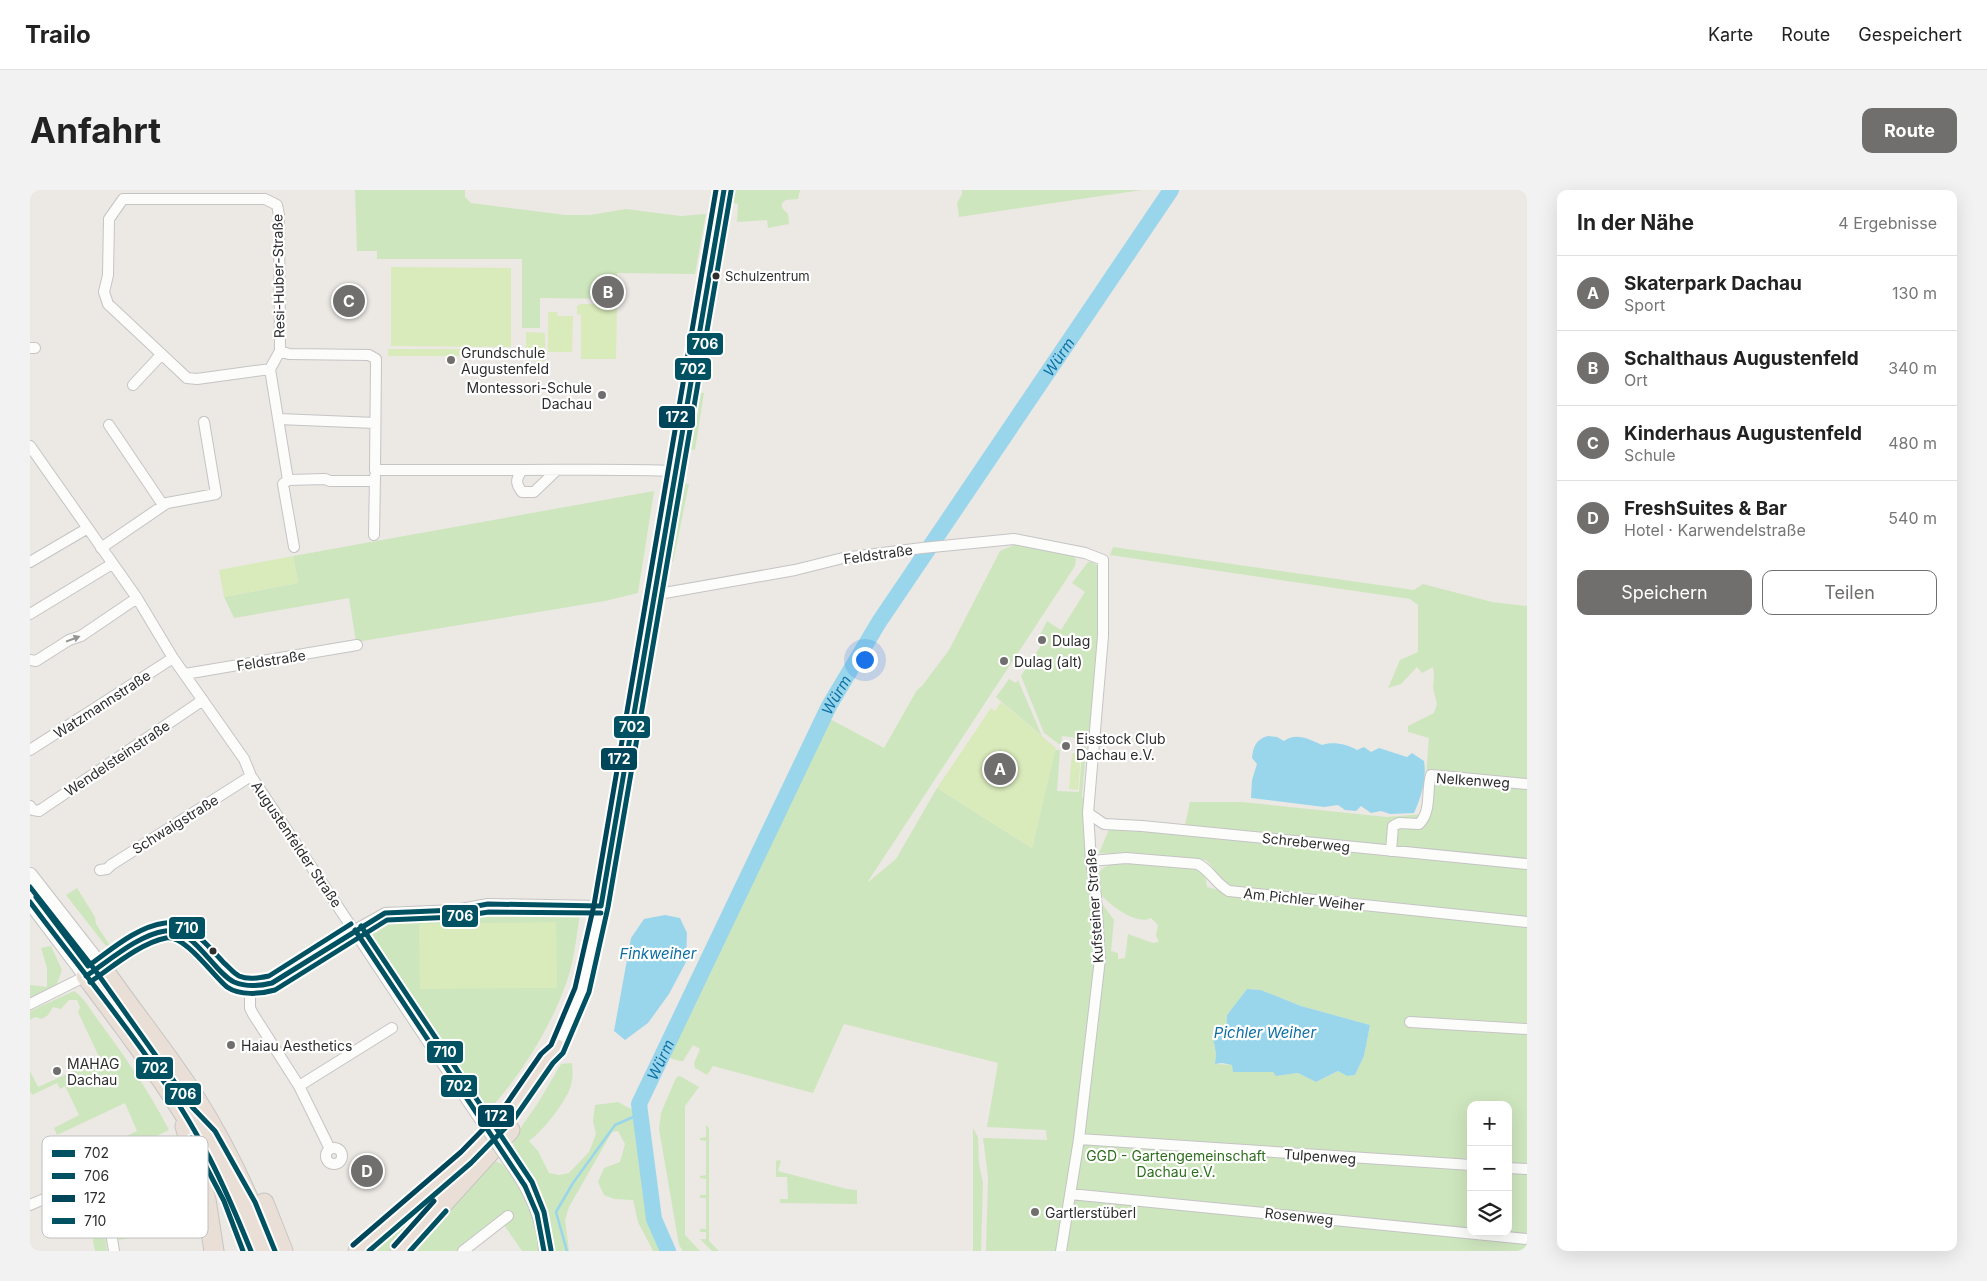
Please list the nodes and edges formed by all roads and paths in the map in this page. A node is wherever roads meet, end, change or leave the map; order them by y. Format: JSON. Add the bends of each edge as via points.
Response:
{"nodes":[{"id":1,"x":724,"y":190,"type":"edge"},
{"id":2,"x":280,"y":352,"type":"junction"},
{"id":3,"x":162,"y":355,"type":"junction"},
{"id":4,"x":270,"y":369,"type":"junction"},
{"id":5,"x":133,"y":385,"type":"dead end"},
{"id":6,"x":279,"y":419,"type":"junction"},
{"id":7,"x":204,"y":422,"type":"dead end"},
{"id":8,"x":375,"y":423,"type":"junction"},
{"id":9,"x":109,"y":425,"type":"dead end"},
{"id":10,"x":30,"y":448,"type":"edge"},
{"id":11,"x":375,"y":470,"type":"junction"},
{"id":12,"x":522,"y":470,"type":"junction"},
{"id":13,"x":557,"y":470,"type":"junction"},
{"id":14,"x":676,"y":472,"type":"junction"},
{"id":15,"x":288,"y":480,"type":"junction"},
{"id":16,"x":375,"y":481,"type":"junction"},
{"id":17,"x":163,"y":505,"type":"junction"},
{"id":18,"x":88,"y":528,"type":"junction"},
{"id":19,"x":374,"y":535,"type":"dead end"},
{"id":20,"x":294,"y":547,"type":"dead end"},
{"id":21,"x":101,"y":548,"type":"junction"},
{"id":22,"x":1103,"y":560,"type":"joint"},
{"id":23,"x":30,"y":562,"type":"edge"},
{"id":24,"x":112,"y":564,"type":"junction"},
{"id":25,"x":654,"y":596,"type":"junction"},
{"id":26,"x":137,"y":598,"type":"junction"},
{"id":27,"x":30,"y":614,"type":"edge"},
{"id":28,"x":357,"y":646,"type":"dead end"},
{"id":29,"x":173,"y":658,"type":"junction"},
{"id":30,"x":30,"y":660,"type":"edge"},
{"id":31,"x":185,"y":674,"type":"junction"},
{"id":32,"x":203,"y":700,"type":"junction"},
{"id":33,"x":30,"y":750,"type":"edge"},
{"id":34,"x":250,"y":776,"type":"junction"},
{"id":35,"x":1527,"y":784,"type":"edge"},
{"id":36,"x":30,"y":806,"type":"edge"},
{"id":37,"x":1088,"y":813,"type":"junction"},
{"id":38,"x":1391,"y":851,"type":"junction"},
{"id":39,"x":1091,"y":861,"type":"junction"},
{"id":40,"x":1527,"y":864,"type":"edge"},
{"id":41,"x":100,"y":870,"type":"dead end"},
{"id":42,"x":30,"y":874,"type":"edge"},
{"id":43,"x":30,"y":902,"type":"edge"},
{"id":44,"x":601,"y":906,"type":"junction"},
{"id":45,"x":1527,"y":922,"type":"edge"},
{"id":46,"x":355,"y":930,"type":"junction"},
{"id":47,"x":94,"y":971,"type":"junction"},
{"id":48,"x":250,"y":986,"type":"junction"},
{"id":49,"x":30,"y":1004,"type":"edge"},
{"id":50,"x":1410,"y":1022,"type":"dead end"},
{"id":51,"x":392,"y":1028,"type":"dead end"},
{"id":52,"x":1527,"y":1029,"type":"edge"},
{"id":53,"x":558,"y":1049,"type":"junction"},
{"id":54,"x":159,"y":1061,"type":"junction"},
{"id":55,"x":299,"y":1086,"type":"junction"},
{"id":56,"x":179,"y":1103,"type":"junction"},
{"id":57,"x":199,"y":1104,"type":"junction"},
{"id":58,"x":188,"y":1136,"type":"edge"},
{"id":59,"x":198,"y":1136,"type":"edge"},
{"id":60,"x":1079,"y":1139,"type":"junction"},
{"id":61,"x":330,"y":1149,"type":"dead end"},
{"id":62,"x":208,"y":1154,"type":"edge"},
{"id":63,"x":1467,"y":1165,"type":"edge"},
{"id":64,"x":1512,"y":1168,"type":"edge"},
{"id":65,"x":1527,"y":1169,"type":"edge"},
{"id":66,"x":1070,"y":1194,"type":"junction"},
{"id":67,"x":208,"y":1213,"type":"edge"},
{"id":68,"x":508,"y":1216,"type":"dead end"},
{"id":69,"x":112,"y":1238,"type":"edge"},
{"id":70,"x":1527,"y":1239,"type":"edge"},
{"id":71,"x":114,"y":1251,"type":"edge"},
{"id":72,"x":214,"y":1251,"type":"edge"},
{"id":73,"x":251,"y":1251,"type":"edge"},
{"id":74,"x":269,"y":1251,"type":"edge"},
{"id":75,"x":283,"y":1251,"type":"edge"},
{"id":76,"x":358,"y":1251,"type":"edge"},
{"id":77,"x":400,"y":1251,"type":"edge"},
{"id":78,"x":463,"y":1251,"type":"edge"},
{"id":79,"x":544,"y":1251,"type":"edge"},
{"id":80,"x":1061,"y":1251,"type":"edge"}],
"edges":[{"from":1,"to":14,"type":"street"},
{"from":2,"to":3,"type":"street","name":"Resi-Huber-Straße","via":[[277,205],[265,199],[123,199],[109,220],[108,275],[104,292],[108,304]]},
{"from":2,"to":4,"type":"street"},
{"from":2,"to":8,"type":"street","via":[[374,356]]},
{"from":3,"to":4,"type":"street","via":[[187,378]]},
{"from":3,"to":5,"type":"street"},
{"from":4,"to":6,"type":"street"},
{"from":6,"to":8,"type":"street"},
{"from":6,"to":15,"type":"street"},
{"from":7,"to":17,"type":"street","via":[[216,494]]},
{"from":8,"to":11,"type":"street"},
{"from":9,"to":17,"type":"street"},
{"from":10,"to":18,"type":"street","name":"Augustenfelder Straße"},
{"from":11,"to":12,"type":"street"},
{"from":11,"to":16,"type":"street"},
{"from":12,"to":13,"type":"street"},
{"from":12,"to":13,"type":"street","via":[[516,483],[522,492],[528,493],[540,488]]},
{"from":13,"to":14,"type":"street"},
{"from":14,"to":25,"type":"street"},
{"from":15,"to":16,"type":"street"},
{"from":15,"to":20,"type":"street","via":[[283,484]]},
{"from":16,"to":19,"type":"street"},
{"from":17,"to":21,"type":"street"},
{"from":18,"to":21,"type":"street","name":"Augustenfelder Straße"},
{"from":18,"to":23,"type":"street"},
{"from":21,"to":24,"type":"street","name":"Augustenfelder Straße"},
{"from":22,"to":25,"type":"street","name":"Feldstraße","via":[[1085,553],[1014,539],[843,558]]},
{"from":22,"to":37,"type":"street","name":"Kufsteiner Straße","via":[[1103,636]]},
{"from":24,"to":26,"type":"street","name":"Augustenfelder Straße"},
{"from":24,"to":27,"type":"street"},
{"from":25,"to":44,"type":"street"},
{"from":26,"to":29,"type":"street","name":"Augustenfelder Straße"},
{"from":30,"to":26,"type":"street","one_way":true,"via":[[36,661],[81,636]]},
{"from":28,"to":31,"type":"street","name":"Feldstraße"},
{"from":29,"to":31,"type":"street","name":"Augustenfelder Straße"},
{"from":29,"to":33,"type":"street","name":"Watzmannstraße"},
{"from":31,"to":32,"type":"street","name":"Augustenfelder Straße"},
{"from":32,"to":34,"type":"street","name":"Augustenfelder Straße","via":[[244,759]]},
{"from":32,"to":36,"type":"street","name":"Wendelsteinstraße","via":[[39,811]]},
{"from":34,"to":41,"type":"street","name":"Schwaigstraße","via":[[114,862],[107,870]]},
{"from":34,"to":46,"type":"street","name":"Augustenfelder Straße"},
{"from":35,"to":38,"type":"street","name":"Nelkenweg","via":[[1431,775],[1427,813],[1419,824],[1399,823],[1393,826]]},
{"from":37,"to":38,"type":"street","name":"Schreberweg","via":[[1104,824]]},
{"from":37,"to":39,"type":"street","name":"Kufsteiner Straße"},
{"from":38,"to":40,"type":"street","name":"Schreberweg"},
{"from":39,"to":45,"type":"street","name":"Am Pichler Weiher","via":[[1126,858],[1198,864],[1207,868],[1219,886],[1229,891]]},
{"from":39,"to":60,"type":"street","name":"Kufsteiner Straße","via":[[1100,959]]},
{"from":42,"to":47,"type":"street"},
{"from":43,"to":47,"type":"street"},
{"from":44,"to":46,"type":"street","via":[[488,904],[455,910],[385,913]]},
{"from":44,"to":53,"type":"street","via":[[582,990]]},
{"from":46,"to":48,"type":"street","via":[[272,983]]},
{"from":46,"to":79,"type":"street","name":"Augustenfelder Straße","bridge":true,"via":[[519,1177],[538,1214]]},
{"from":47,"to":48,"type":"street","via":[[143,938],[167,930],[191,940],[232,981]]},
{"from":47,"to":49,"type":"street"},
{"from":47,"to":54,"type":"highway"},
{"from":48,"to":55,"type":"street","via":[[250,1008]]},
{"from":50,"to":52,"type":"street"},
{"from":51,"to":55,"type":"street"},
{"from":53,"to":76,"type":"highway","via":[[547,1058],[503,1120],[466,1157]]},
{"from":53,"to":77,"type":"highway","via":[[546,1081],[515,1125]]},
{"from":54,"to":56,"type":"highway"},
{"from":54,"to":57,"type":"highway"},
{"from":55,"to":61,"type":"street"},
{"from":56,"to":58,"type":"highway"},
{"from":56,"to":59,"type":"highway"},
{"from":57,"to":74,"type":"highway","via":[[239,1177]]},
{"from":57,"to":75,"type":"highway","via":[[222,1126],[262,1199]]},
{"from":60,"to":63,"type":"street","name":"Tulpenweg"},
{"from":60,"to":66,"type":"street","name":"Kufsteiner Straße"},
{"from":62,"to":73,"type":"highway","via":[[222,1178]]},
{"from":64,"to":65,"type":"street"},
{"from":66,"to":70,"type":"street","name":"Rosenweg"},
{"from":66,"to":80,"type":"street","name":"Kufsteiner Straße"},
{"from":67,"to":72,"type":"highway"},
{"from":68,"to":78,"type":"street"},
{"from":69,"to":71,"type":"street"}]}
